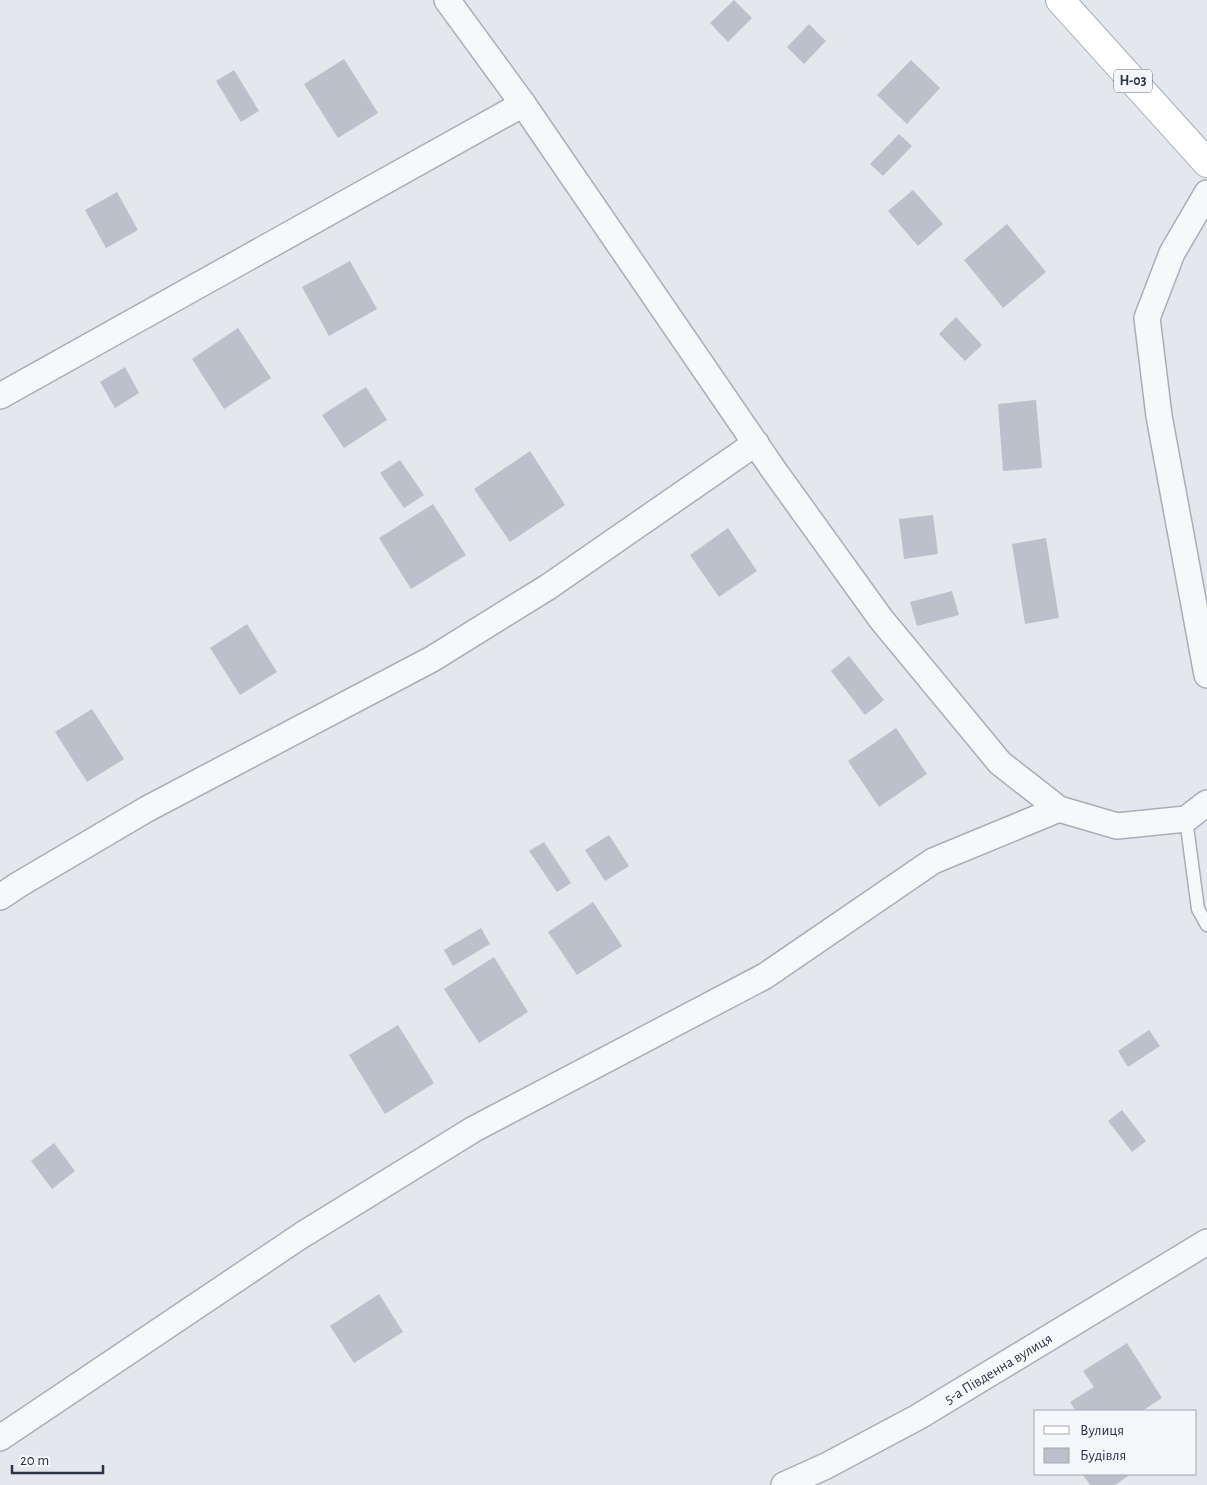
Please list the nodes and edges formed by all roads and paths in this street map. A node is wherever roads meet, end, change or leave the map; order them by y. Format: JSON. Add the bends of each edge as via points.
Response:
{"nodes":[{"id":1,"x":447,"y":0,"type":"edge"},
{"id":2,"x":1060,"y":0,"type":"edge"},
{"id":3,"x":523,"y":104,"type":"junction"},
{"id":4,"x":1207,"y":163,"type":"edge"},
{"id":5,"x":1207,"y":193,"type":"edge"},
{"id":6,"x":0,"y":396,"type":"edge"},
{"id":7,"x":756,"y":443,"type":"junction"},
{"id":8,"x":1207,"y":675,"type":"edge"},
{"id":9,"x":1207,"y":803,"type":"edge"},
{"id":10,"x":1059,"y":809,"type":"junction"},
{"id":11,"x":1186,"y":819,"type":"junction"},
{"id":12,"x":0,"y":897,"type":"edge"},
{"id":13,"x":1207,"y":925,"type":"edge"},
{"id":14,"x":1207,"y":1242,"type":"edge"},
{"id":15,"x":0,"y":1438,"type":"edge"},
{"id":16,"x":784,"y":1485,"type":"edge"}],
"edges":[{"from":1,"to":3,"type":"street"},
{"from":2,"to":4,"type":"main road","number":"Н-03"},
{"from":3,"to":6,"type":"street"},
{"from":3,"to":7,"type":"street"},
{"from":5,"to":8,"type":"street","via":[[1172,252],[1147,318],[1159,416]]},
{"from":7,"to":10,"type":"street","via":[[881,619],[1000,764]]},
{"from":7,"to":12,"type":"street","via":[[548,587],[432,658],[147,809]]},
{"from":9,"to":11,"type":"street"},
{"from":10,"to":11,"type":"street","via":[[1117,826]]},
{"from":10,"to":15,"type":"street","via":[[934,861],[765,976],[474,1129],[302,1235]]},
{"from":11,"to":13,"type":"lane","via":[[1198,909]]},
{"from":14,"to":16,"type":"street","name":"5-а Південна вулиця","via":[[918,1417]]}]}
